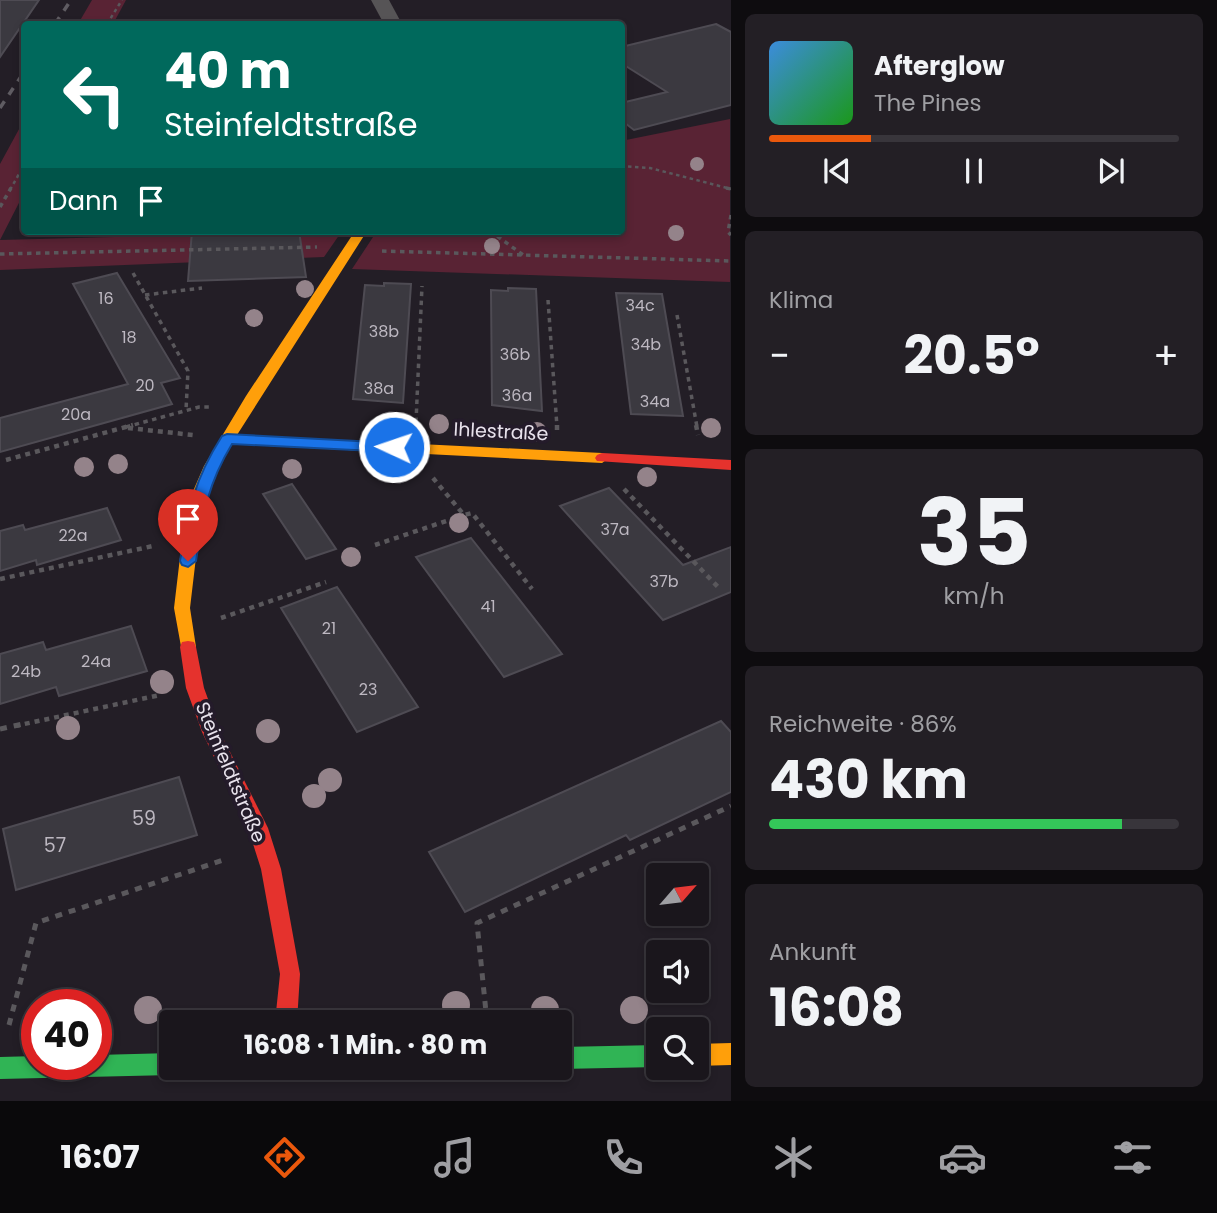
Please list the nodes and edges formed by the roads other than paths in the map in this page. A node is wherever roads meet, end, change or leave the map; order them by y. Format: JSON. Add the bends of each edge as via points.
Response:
{"nodes":[{"id":1,"x":380,"y":0,"type":"edge"},
{"id":2,"x":391,"y":21,"type":"edge"},
{"id":3,"x":359,"y":235,"type":"edge"},
{"id":4,"x":227,"y":439,"type":"junction"},
{"id":5,"x":730,"y":465,"type":"edge"},
{"id":6,"x":287,"y":1010,"type":"edge"},
{"id":7,"x":730,"y":1054,"type":"edge"},
{"id":8,"x":709,"y":1055,"type":"edge"},
{"id":9,"x":646,"y":1056,"type":"edge"},
{"id":10,"x":572,"y":1058,"type":"edge"},
{"id":11,"x":159,"y":1065,"type":"edge"},
{"id":12,"x":0,"y":1068,"type":"edge"}],
"edges":[{"from":1,"to":2,"type":"street"},
{"from":3,"to":4,"type":"street","name":"Steinfeldtstraße"},
{"from":4,"to":5,"type":"street","name":"Ihlestraße"},
{"from":4,"to":6,"type":"street","name":"Steinfeldtstraße","via":[[198,498],[182,608],[195,688],[271,870],[290,974]]},
{"from":7,"to":8,"type":"street"},
{"from":9,"to":10,"type":"street"},
{"from":11,"to":12,"type":"street"}]}
